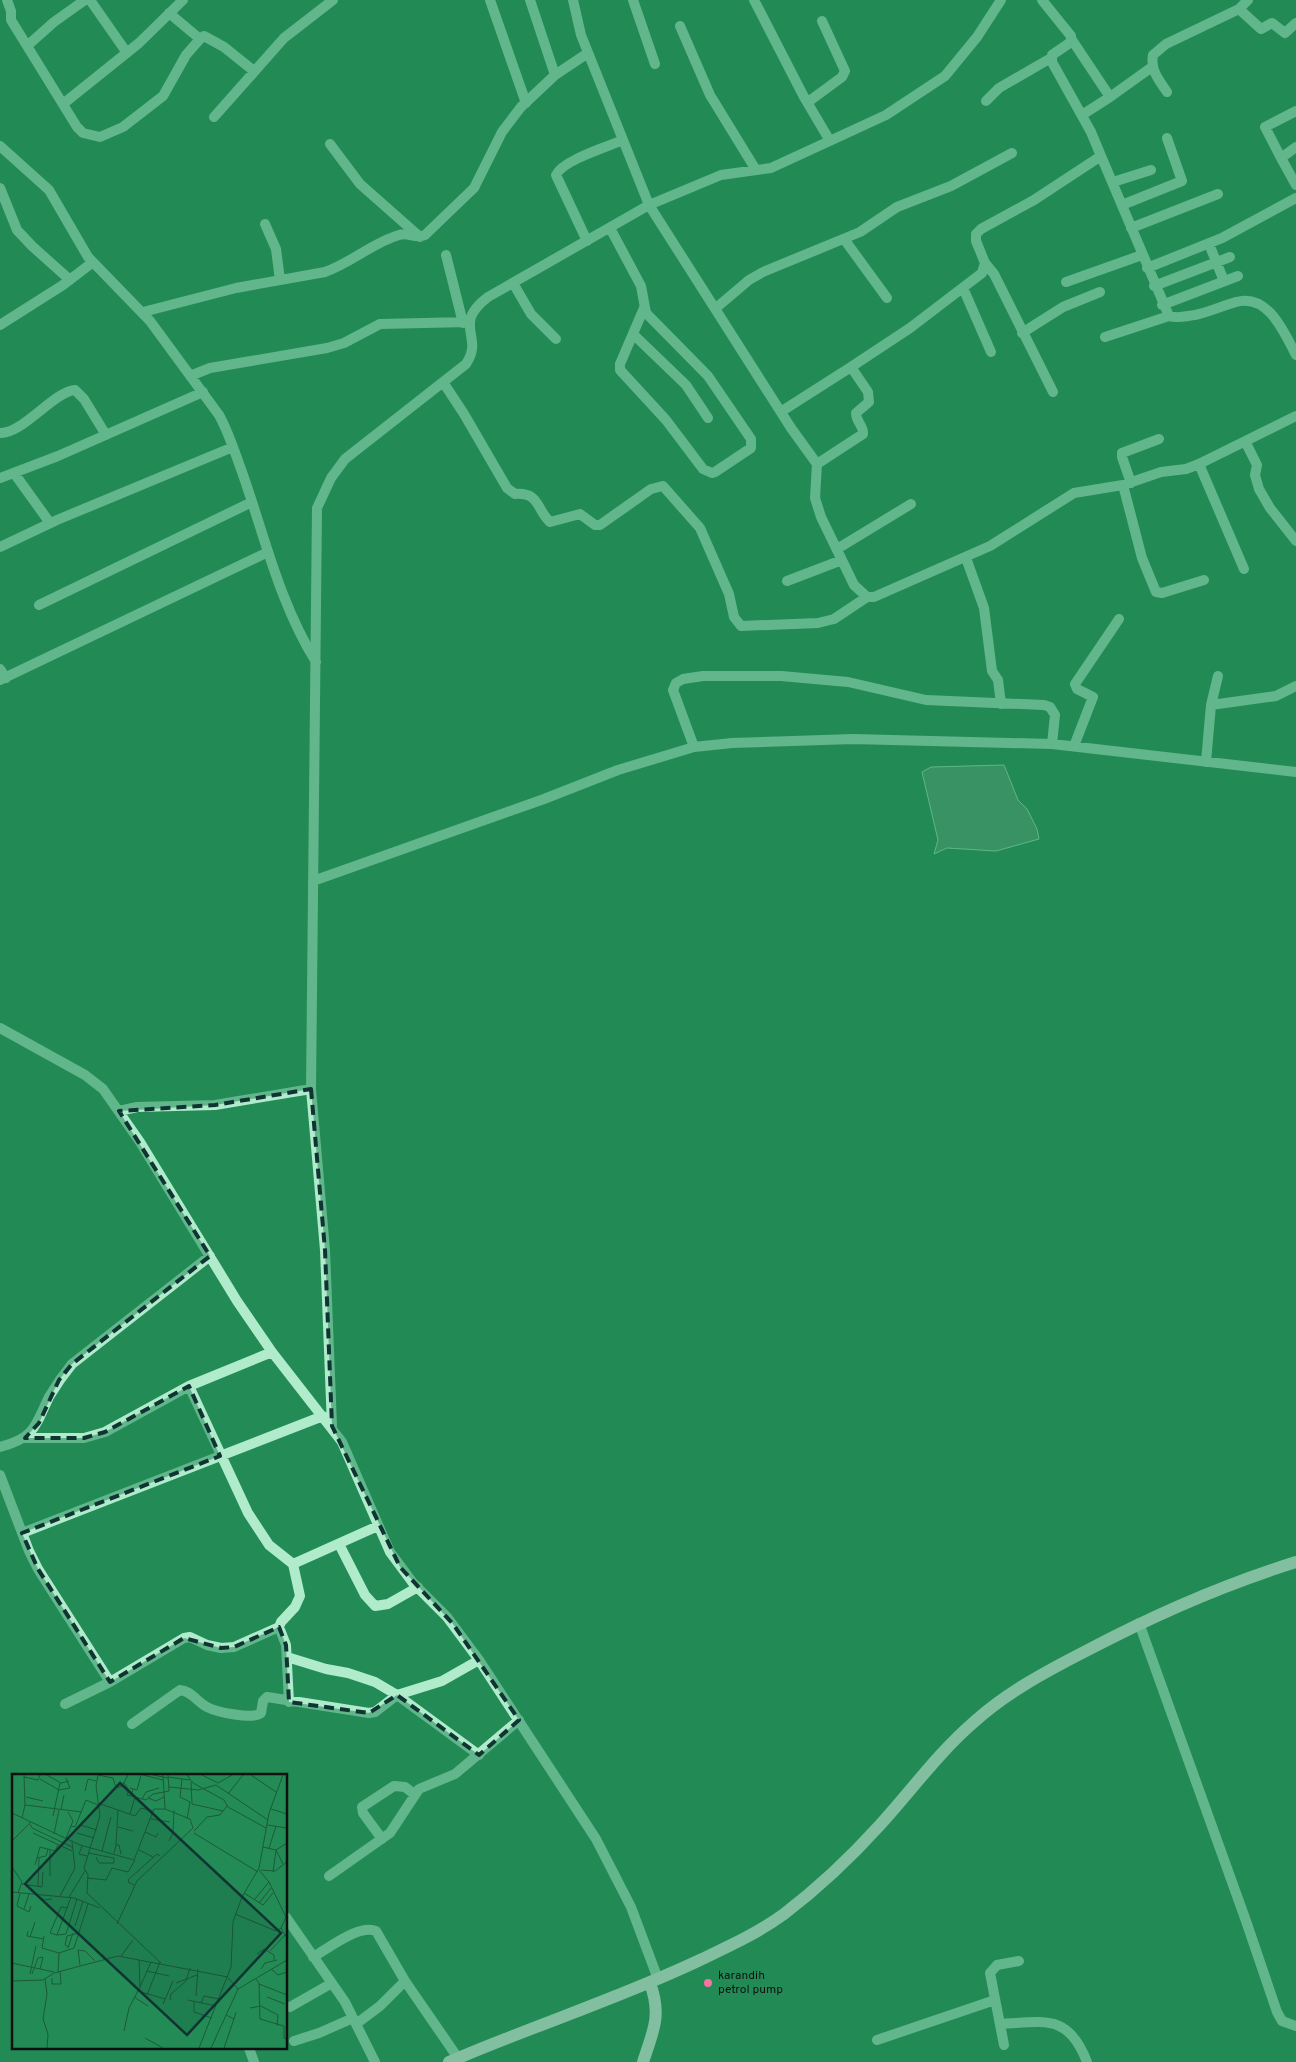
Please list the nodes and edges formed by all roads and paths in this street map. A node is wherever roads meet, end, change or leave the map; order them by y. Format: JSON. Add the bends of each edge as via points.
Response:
{"nodes":[{"id":1,"x":7,"y":0,"type":"edge"},
{"id":2,"x":85,"y":0,"type":"edge"},
{"id":3,"x":90,"y":0,"type":"edge"},
{"id":4,"x":183,"y":0,"type":"edge"},
{"id":5,"x":333,"y":0,"type":"edge"},
{"id":6,"x":490,"y":0,"type":"edge"},
{"id":7,"x":530,"y":0,"type":"edge"},
{"id":8,"x":573,"y":0,"type":"edge"},
{"id":9,"x":633,"y":0,"type":"edge"},
{"id":10,"x":754,"y":0,"type":"edge"},
{"id":11,"x":1001,"y":0,"type":"edge"},
{"id":12,"x":1042,"y":0,"type":"edge"},
{"id":13,"x":1248,"y":0,"type":"edge"},
{"id":14,"x":1239,"y":9,"type":"junction"},
{"id":15,"x":170,"y":13,"type":"junction"},
{"id":16,"x":822,"y":21,"type":"dead end"},
{"id":17,"x":1296,"y":23,"type":"edge"},
{"id":18,"x":680,"y":26,"type":"dead end"},
{"id":19,"x":200,"y":39,"type":"junction"},
{"id":20,"x":1072,"y":40,"type":"junction"},
{"id":21,"x":27,"y":46,"type":"junction"},
{"id":22,"x":127,"y":53,"type":"junction"},
{"id":23,"x":588,"y":53,"type":"junction"},
{"id":24,"x":1051,"y":58,"type":"junction"},
{"id":25,"x":655,"y":64,"type":"dead end"},
{"id":26,"x":1152,"y":67,"type":"junction"},
{"id":27,"x":254,"y":71,"type":"junction"},
{"id":28,"x":555,"y":75,"type":"junction"},
{"id":29,"x":1167,"y":92,"type":"dead end"},
{"id":30,"x":1110,"y":96,"type":"junction"},
{"id":31,"x":986,"y":101,"type":"dead end"},
{"id":32,"x":526,"y":102,"type":"junction"},
{"id":33,"x":808,"y":102,"type":"junction"},
{"id":34,"x":63,"y":104,"type":"junction"},
{"id":35,"x":1296,"y":111,"type":"edge"},
{"id":36,"x":1082,"y":115,"type":"junction"},
{"id":37,"x":214,"y":117,"type":"dead end"},
{"id":38,"x":1166,"y":138,"type":"dead end"},
{"id":39,"x":623,"y":140,"type":"junction"},
{"id":40,"x":830,"y":140,"type":"junction"},
{"id":41,"x":330,"y":144,"type":"dead end"},
{"id":42,"x":1296,"y":147,"type":"edge"},
{"id":43,"x":2,"y":151,"type":"edge"},
{"id":44,"x":1012,"y":153,"type":"dead end"},
{"id":45,"x":1101,"y":156,"type":"junction"},
{"id":46,"x":1281,"y":158,"type":"junction"},
{"id":47,"x":756,"y":170,"type":"junction"},
{"id":48,"x":1151,"y":170,"type":"dead end"},
{"id":49,"x":1113,"y":182,"type":"junction"},
{"id":50,"x":1296,"y":186,"type":"edge"},
{"id":51,"x":0,"y":188,"type":"edge"},
{"id":52,"x":1218,"y":194,"type":"dead end"},
{"id":53,"x":1296,"y":198,"type":"edge"},
{"id":54,"x":649,"y":205,"type":"junction"},
{"id":55,"x":1122,"y":205,"type":"junction"},
{"id":56,"x":265,"y":224,"type":"dead end"},
{"id":57,"x":610,"y":228,"type":"junction"},
{"id":58,"x":1131,"y":228,"type":"junction"},
{"id":59,"x":420,"y":237,"type":"junction"},
{"id":60,"x":844,"y":239,"type":"junction"},
{"id":61,"x":587,"y":241,"type":"junction"},
{"id":62,"x":1208,"y":244,"type":"junction"},
{"id":63,"x":446,"y":255,"type":"dead end"},
{"id":64,"x":1142,"y":256,"type":"junction"},
{"id":65,"x":1230,"y":257,"type":"dead end"},
{"id":66,"x":92,"y":262,"type":"junction"},
{"id":67,"x":1216,"y":262,"type":"junction"},
{"id":68,"x":985,"y":263,"type":"junction"},
{"id":69,"x":1147,"y":268,"type":"junction"},
{"id":70,"x":1238,"y":276,"type":"dead end"},
{"id":71,"x":70,"y":280,"type":"junction"},
{"id":72,"x":280,"y":280,"type":"junction"},
{"id":73,"x":1224,"y":281,"type":"junction"},
{"id":74,"x":1066,"y":282,"type":"dead end"},
{"id":75,"x":513,"y":283,"type":"junction"},
{"id":76,"x":1154,"y":286,"type":"junction"},
{"id":77,"x":963,"y":288,"type":"junction"},
{"id":78,"x":1100,"y":292,"type":"dead end"},
{"id":79,"x":887,"y":298,"type":"dead end"},
{"id":80,"x":1162,"y":304,"type":"junction"},
{"id":81,"x":644,"y":308,"type":"junction"},
{"id":82,"x":716,"y":308,"type":"junction"},
{"id":83,"x":143,"y":312,"type":"junction"},
{"id":84,"x":1169,"y":316,"type":"junction"},
{"id":85,"x":466,"y":323,"type":"junction"},
{"id":86,"x":0,"y":325,"type":"edge"},
{"id":87,"x":1022,"y":333,"type":"junction"},
{"id":88,"x":633,"y":334,"type":"junction"},
{"id":89,"x":1106,"y":337,"type":"dead end"},
{"id":90,"x":556,"y":339,"type":"dead end"},
{"id":91,"x":992,"y":352,"type":"dead end"},
{"id":92,"x":1296,"y":355,"type":"edge"},
{"id":93,"x":851,"y":367,"type":"junction"},
{"id":94,"x":190,"y":376,"type":"junction"},
{"id":95,"x":442,"y":382,"type":"junction"},
{"id":96,"x":203,"y":392,"type":"junction"},
{"id":97,"x":1053,"y":392,"type":"dead end"},
{"id":98,"x":782,"y":412,"type":"junction"},
{"id":99,"x":1296,"y":416,"type":"edge"},
{"id":100,"x":708,"y":418,"type":"dead end"},
{"id":101,"x":0,"y":433,"type":"edge"},
{"id":102,"x":106,"y":435,"type":"junction"},
{"id":103,"x":1158,"y":439,"type":"dead end"},
{"id":104,"x":1246,"y":442,"type":"junction"},
{"id":105,"x":233,"y":447,"type":"junction"},
{"id":106,"x":817,"y":464,"type":"junction"},
{"id":107,"x":1199,"y":464,"type":"junction"},
{"id":108,"x":14,"y":473,"type":"junction"},
{"id":109,"x":0,"y":478,"type":"edge"},
{"id":110,"x":1128,"y":484,"type":"junction"},
{"id":111,"x":252,"y":502,"type":"junction"},
{"id":112,"x":912,"y":504,"type":"dead end"},
{"id":113,"x":50,"y":523,"type":"junction"},
{"id":114,"x":1296,"y":541,"type":"edge"},
{"id":115,"x":0,"y":547,"type":"edge"},
{"id":116,"x":837,"y":549,"type":"junction"},
{"id":117,"x":268,"y":552,"type":"junction"},
{"id":118,"x":966,"y":558,"type":"junction"},
{"id":119,"x":842,"y":560,"type":"junction"},
{"id":120,"x":1244,"y":569,"type":"dead end"},
{"id":121,"x":1204,"y":580,"type":"dead end"},
{"id":122,"x":787,"y":581,"type":"dead end"},
{"id":123,"x":867,"y":597,"type":"junction"},
{"id":124,"x":38,"y":606,"type":"dead end"},
{"id":125,"x":1119,"y":619,"type":"dead end"},
{"id":126,"x":316,"y":662,"type":"junction"},
{"id":127,"x":2,"y":675,"type":"edge"},
{"id":128,"x":1218,"y":676,"type":"dead end"},
{"id":129,"x":1296,"y":686,"type":"edge"},
{"id":130,"x":1001,"y":704,"type":"junction"},
{"id":131,"x":1211,"y":706,"type":"junction"},
{"id":132,"x":1052,"y":744,"type":"junction"},
{"id":133,"x":1074,"y":746,"type":"junction"},
{"id":134,"x":694,"y":748,"type":"junction"},
{"id":135,"x":1206,"y":762,"type":"junction"},
{"id":136,"x":1296,"y":772,"type":"edge"},
{"id":137,"x":313,"y":881,"type":"junction"},
{"id":138,"x":0,"y":1028,"type":"edge"},
{"id":139,"x":311,"y":1089,"type":"junction"},
{"id":140,"x":119,"y":1111,"type":"junction"},
{"id":141,"x":210,"y":1256,"type":"junction"},
{"id":142,"x":272,"y":1352,"type":"junction"},
{"id":143,"x":189,"y":1386,"type":"junction"},
{"id":144,"x":323,"y":1416,"type":"junction"},
{"id":145,"x":332,"y":1426,"type":"junction"},
{"id":146,"x":25,"y":1438,"type":"junction"},
{"id":147,"x":0,"y":1448,"type":"edge"},
{"id":148,"x":220,"y":1456,"type":"junction"},
{"id":149,"x":0,"y":1475,"type":"edge"},
{"id":150,"x":378,"y":1526,"type":"junction"},
{"id":151,"x":22,"y":1533,"type":"junction"},
{"id":152,"x":339,"y":1544,"type":"junction"},
{"id":153,"x":1296,"y":1562,"type":"edge"},
{"id":154,"x":293,"y":1564,"type":"junction"},
{"id":155,"x":418,"y":1587,"type":"junction"},
{"id":156,"x":1138,"y":1623,"type":"junction"},
{"id":157,"x":279,"y":1627,"type":"junction"},
{"id":158,"x":287,"y":1658,"type":"junction"},
{"id":159,"x":479,"y":1660,"type":"junction"},
{"id":160,"x":110,"y":1682,"type":"junction"},
{"id":161,"x":397,"y":1695,"type":"junction"},
{"id":162,"x":289,"y":1702,"type":"junction"},
{"id":163,"x":65,"y":1704,"type":"dead end"},
{"id":164,"x":519,"y":1720,"type":"junction"},
{"id":165,"x":132,"y":1724,"type":"dead end"},
{"id":166,"x":479,"y":1755,"type":"junction"},
{"id":167,"x":414,"y":1794,"type":"junction"},
{"id":168,"x":382,"y":1839,"type":"junction"},
{"id":169,"x":329,"y":1876,"type":"dead end"},
{"id":170,"x":288,"y":1920,"type":"edge"},
{"id":171,"x":313,"y":1957,"type":"junction"},
{"id":172,"x":1019,"y":1961,"type":"dead end"},
{"id":173,"x":405,"y":1981,"type":"junction"},
{"id":174,"x":654,"y":1981,"type":"junction"},
{"id":175,"x":332,"y":1983,"type":"junction"},
{"id":176,"x":995,"y":2000,"type":"junction"},
{"id":177,"x":290,"y":2007,"type":"dead end"},
{"id":178,"x":354,"y":2021,"type":"junction"},
{"id":179,"x":1000,"y":2024,"type":"junction"},
{"id":180,"x":1296,"y":2026,"type":"edge"},
{"id":181,"x":877,"y":2040,"type":"dead end"},
{"id":182,"x":294,"y":2042,"type":"dead end"},
{"id":183,"x":1004,"y":2045,"type":"dead end"},
{"id":184,"x":250,"y":2050,"type":"edge"},
{"id":185,"x":454,"y":2060,"type":"edge"},
{"id":186,"x":254,"y":2062,"type":"edge"},
{"id":187,"x":375,"y":2062,"type":"edge"},
{"id":188,"x":643,"y":2062,"type":"edge"},
{"id":189,"x":1087,"y":2062,"type":"edge"}],
"edges":[{"from":1,"to":21,"type":"street","via":[[10,20]]},
{"from":2,"to":21,"type":"street"},
{"from":3,"to":22,"type":"street"},
{"from":4,"to":15,"type":"street"},
{"from":5,"to":27,"type":"street","via":[[284,38]]},
{"from":6,"to":32,"type":"street"},
{"from":7,"to":28,"type":"street"},
{"from":8,"to":23,"type":"street"},
{"from":9,"to":25,"type":"street"},
{"from":10,"to":33,"type":"street"},
{"from":11,"to":40,"type":"street","via":[[977,37],[945,76],[886,115]]},
{"from":12,"to":20,"type":"street"},
{"from":13,"to":14,"type":"street"},
{"from":14,"to":17,"type":"street","via":[[1261,29],[1272,23],[1285,33]]},
{"from":14,"to":26,"type":"street","via":[[1158,49],[1153,55]]},
{"from":15,"to":19,"type":"street"},
{"from":15,"to":22,"type":"street"},
{"from":16,"to":33,"type":"street","via":[[845,70],[842,77]]},
{"from":18,"to":47,"type":"street","via":[[710,95]]},
{"from":19,"to":27,"type":"street","via":[[204,36],[224,47]]},
{"from":19,"to":34,"type":"street","via":[[186,55],[163,96],[111,134],[100,137],[83,132]]},
{"from":20,"to":24,"type":"street"},
{"from":20,"to":30,"type":"street"},
{"from":21,"to":34,"type":"street"},
{"from":22,"to":34,"type":"street"},
{"from":23,"to":28,"type":"street"},
{"from":23,"to":39,"type":"street"},
{"from":24,"to":31,"type":"street","via":[[999,88]]},
{"from":24,"to":36,"type":"street"},
{"from":26,"to":29,"type":"street"},
{"from":26,"to":30,"type":"street"},
{"from":27,"to":37,"type":"street"},
{"from":28,"to":32,"type":"street"},
{"from":30,"to":36,"type":"street"},
{"from":32,"to":59,"type":"street","via":[[502,132],[474,188],[433,229]]},
{"from":33,"to":40,"type":"street"},
{"from":35,"to":46,"type":"street","via":[[1265,127]]},
{"from":36,"to":45,"type":"street"},
{"from":38,"to":55,"type":"street","via":[[1182,181]]},
{"from":39,"to":54,"type":"street"},
{"from":39,"to":61,"type":"street","via":[[568,163],[556,175]]},
{"from":40,"to":47,"type":"street","via":[[771,168]]},
{"from":41,"to":59,"type":"street","via":[[360,184]]},
{"from":42,"to":46,"type":"street"},
{"from":43,"to":66,"type":"street","via":[[49,190]]},
{"from":44,"to":60,"type":"street","via":[[951,186],[897,207]]},
{"from":45,"to":49,"type":"street"},
{"from":45,"to":68,"type":"street","via":[[1034,200],[981,229],[976,240]]},
{"from":46,"to":50,"type":"street"},
{"from":47,"to":54,"type":"street","via":[[721,174]]},
{"from":48,"to":49,"type":"street"},
{"from":49,"to":55,"type":"street"},
{"from":51,"to":71,"type":"street","via":[[17,230]]},
{"from":52,"to":58,"type":"street"},
{"from":53,"to":62,"type":"street"},
{"from":54,"to":57,"type":"street"},
{"from":54,"to":82,"type":"street"},
{"from":55,"to":58,"type":"street"},
{"from":56,"to":72,"type":"street","via":[[276,249]]},
{"from":57,"to":61,"type":"street"},
{"from":57,"to":81,"type":"street","via":[[641,286]]},
{"from":58,"to":64,"type":"street"},
{"from":59,"to":72,"type":"street","via":[[398,235],[339,267]]},
{"from":60,"to":79,"type":"street"},
{"from":60,"to":82,"type":"street","via":[[763,272]]},
{"from":61,"to":75,"type":"street"},
{"from":62,"to":67,"type":"street"},
{"from":62,"to":69,"type":"street"},
{"from":63,"to":85,"type":"street"},
{"from":64,"to":69,"type":"street"},
{"from":64,"to":74,"type":"street"},
{"from":65,"to":67,"type":"street"},
{"from":66,"to":71,"type":"street"},
{"from":66,"to":83,"type":"street"},
{"from":67,"to":73,"type":"street"},
{"from":67,"to":76,"type":"street"},
{"from":68,"to":77,"type":"street","via":[[982,273]]},
{"from":68,"to":87,"type":"street"},
{"from":69,"to":76,"type":"street"},
{"from":70,"to":73,"type":"street"},
{"from":71,"to":86,"type":"street"},
{"from":72,"to":83,"type":"street"},
{"from":73,"to":80,"type":"street"},
{"from":75,"to":85,"type":"street","via":[[476,306]]},
{"from":75,"to":90,"type":"street","via":[[531,314]]},
{"from":76,"to":80,"type":"street"},
{"from":77,"to":91,"type":"street"},
{"from":77,"to":93,"type":"street"},
{"from":78,"to":87,"type":"street","via":[[1064,307]]},
{"from":80,"to":84,"type":"street"},
{"from":81,"to":88,"type":"street"},
{"from":81,"to":88,"type":"street","via":[[713,383],[751,439],[751,448],[715,472],[703,469],[666,420],[620,370]]},
{"from":82,"to":98,"type":"street"},
{"from":83,"to":94,"type":"street"},
{"from":84,"to":89,"type":"street"},
{"from":84,"to":92,"type":"street","via":[[1201,314],[1247,300],[1258,303],[1276,321]]},
{"from":85,"to":94,"type":"street","via":[[380,324],[344,343],[326,348],[210,368]]},
{"from":85,"to":95,"type":"street","via":[[474,348],[471,356],[466,364]]},
{"from":87,"to":97,"type":"street"},
{"from":88,"to":100,"type":"street","via":[[686,386]]},
{"from":93,"to":98,"type":"street"},
{"from":93,"to":106,"type":"street","via":[[870,396],[869,402],[856,413],[862,434]]},
{"from":94,"to":96,"type":"street"},
{"from":95,"to":123,"type":"street","via":[[507,488],[515,494],[532,496],[550,522],[580,514],[595,526],[600,525],[651,489],[663,486],[700,528],[729,594],[734,617],[741,626],[818,623],[834,619]]},
{"from":95,"to":126,"type":"street","via":[[345,459],[331,478],[317,508]]},
{"from":96,"to":102,"type":"street"},
{"from":96,"to":105,"type":"street","via":[[219,415]]},
{"from":98,"to":106,"type":"street"},
{"from":99,"to":104,"type":"street"},
{"from":101,"to":102,"type":"street","via":[[10,431],[75,390]]},
{"from":102,"to":108,"type":"street"},
{"from":103,"to":110,"type":"street","via":[[1122,453]]},
{"from":104,"to":107,"type":"street"},
{"from":104,"to":114,"type":"street","via":[[1257,465],[1255,475],[1259,489]]},
{"from":105,"to":111,"type":"street"},
{"from":105,"to":113,"type":"street"},
{"from":106,"to":116,"type":"street","via":[[815,498]]},
{"from":107,"to":110,"type":"street","via":[[1161,472]]},
{"from":107,"to":120,"type":"street"},
{"from":108,"to":109,"type":"street"},
{"from":108,"to":113,"type":"street"},
{"from":110,"to":118,"type":"street","via":[[1074,493]]},
{"from":110,"to":121,"type":"street","via":[[1142,558],[1156,592]]},
{"from":111,"to":117,"type":"street"},
{"from":111,"to":124,"type":"street"},
{"from":112,"to":116,"type":"street"},
{"from":113,"to":115,"type":"street"},
{"from":116,"to":119,"type":"street"},
{"from":117,"to":126,"type":"street","via":[[292,621]]},
{"from":117,"to":127,"type":"street"},
{"from":118,"to":123,"type":"street"},
{"from":118,"to":130,"type":"street","via":[[984,608],[992,671],[998,680]]},
{"from":119,"to":122,"type":"street"},
{"from":119,"to":123,"type":"street","via":[[854,586]]},
{"from":125,"to":133,"type":"street","via":[[1075,684],[1077,689],[1093,697]]},
{"from":126,"to":137,"type":"street"},
{"from":128,"to":131,"type":"street"},
{"from":129,"to":131,"type":"street","via":[[1276,696]]},
{"from":130,"to":132,"type":"street","via":[[1050,707],[1054,715]]},
{"from":130,"to":134,"type":"street","via":[[926,700],[818,678],[703,676],[683,679],[673,690]]},
{"from":131,"to":135,"type":"street"},
{"from":132,"to":133,"type":"street"},
{"from":132,"to":134,"type":"street","via":[[844,739],[732,743]]},
{"from":133,"to":135,"type":"street"},
{"from":134,"to":137,"type":"street","via":[[618,770]]},
{"from":135,"to":136,"type":"street"},
{"from":137,"to":139,"type":"street"},
{"from":138,"to":140,"type":"street","via":[[90,1078],[103,1089]]},
{"from":139,"to":140,"type":"street","via":[[238,1102],[137,1107]]},
{"from":139,"to":145,"type":"street","via":[[324,1250]]},
{"from":140,"to":141,"type":"street"},
{"from":141,"to":142,"type":"street"},
{"from":141,"to":146,"type":"street","via":[[72,1364],[59,1380],[39,1423]]},
{"from":142,"to":143,"type":"street"},
{"from":142,"to":144,"type":"street"},
{"from":143,"to":146,"type":"street","via":[[105,1432],[84,1438]]},
{"from":143,"to":148,"type":"street"},
{"from":144,"to":145,"type":"street"},
{"from":144,"to":148,"type":"street"},
{"from":145,"to":150,"type":"street","via":[[355,1469]]},
{"from":146,"to":147,"type":"street"},
{"from":148,"to":151,"type":"street"},
{"from":148,"to":154,"type":"street","via":[[258,1530]]},
{"from":149,"to":151,"type":"street"},
{"from":150,"to":152,"type":"street"},
{"from":150,"to":155,"type":"street","via":[[400,1567]]},
{"from":151,"to":160,"type":"street","via":[[38,1569]]},
{"from":152,"to":154,"type":"street"},
{"from":152,"to":155,"type":"street","via":[[365,1594],[375,1606],[388,1604]]},
{"from":153,"to":156,"type":"main road","via":[[1249,1577]]},
{"from":154,"to":157,"type":"street","via":[[300,1596]]},
{"from":155,"to":159,"type":"street","via":[[450,1620]]},
{"from":156,"to":174,"type":"main road","via":[[1025,1684],[980,1716],[944,1750],[852,1854],[783,1915],[751,1935]]},
{"from":156,"to":180,"type":"street","via":[[1277,2012],[1282,2021]]},
{"from":157,"to":158,"type":"street"},
{"from":157,"to":160,"type":"street","via":[[234,1647],[220,1648],[190,1637],[184,1638]]},
{"from":158,"to":161,"type":"street","via":[[362,1676]]},
{"from":158,"to":162,"type":"street"},
{"from":159,"to":161,"type":"street","via":[[442,1681]]},
{"from":159,"to":164,"type":"street"},
{"from":160,"to":163,"type":"street"},
{"from":161,"to":162,"type":"street","via":[[369,1713]]},
{"from":161,"to":166,"type":"street"},
{"from":162,"to":165,"type":"street","via":[[267,1697],[259,1715],[252,1717],[205,1707],[186,1690],[180,1690]]},
{"from":164,"to":166,"type":"street"},
{"from":164,"to":174,"type":"street","via":[[596,1838],[618,1878],[647,1944]]},
{"from":166,"to":167,"type":"street","via":[[455,1774]]},
{"from":167,"to":168,"type":"street","via":[[398,1822]]},
{"from":167,"to":168,"type":"street","via":[[394,1786],[362,1807]]},
{"from":168,"to":169,"type":"street"},
{"from":170,"to":171,"type":"street"},
{"from":171,"to":173,"type":"street","via":[[368,1928],[382,1938]]},
{"from":171,"to":175,"type":"street"},
{"from":172,"to":176,"type":"street","via":[[992,1968],[990,1979]]},
{"from":173,"to":178,"type":"street","via":[[380,2006]]},
{"from":173,"to":185,"type":"street"},
{"from":174,"to":185,"type":"main road"},
{"from":174,"to":188,"type":"main road","via":[[654,2034]]},
{"from":175,"to":177,"type":"street"},
{"from":175,"to":178,"type":"street"},
{"from":176,"to":179,"type":"street"},
{"from":176,"to":181,"type":"street"},
{"from":178,"to":182,"type":"street"},
{"from":178,"to":187,"type":"street"},
{"from":179,"to":183,"type":"street"},
{"from":179,"to":189,"type":"street","via":[[1041,2022],[1065,2028],[1075,2036]]},
{"from":184,"to":186,"type":"street"}]}
